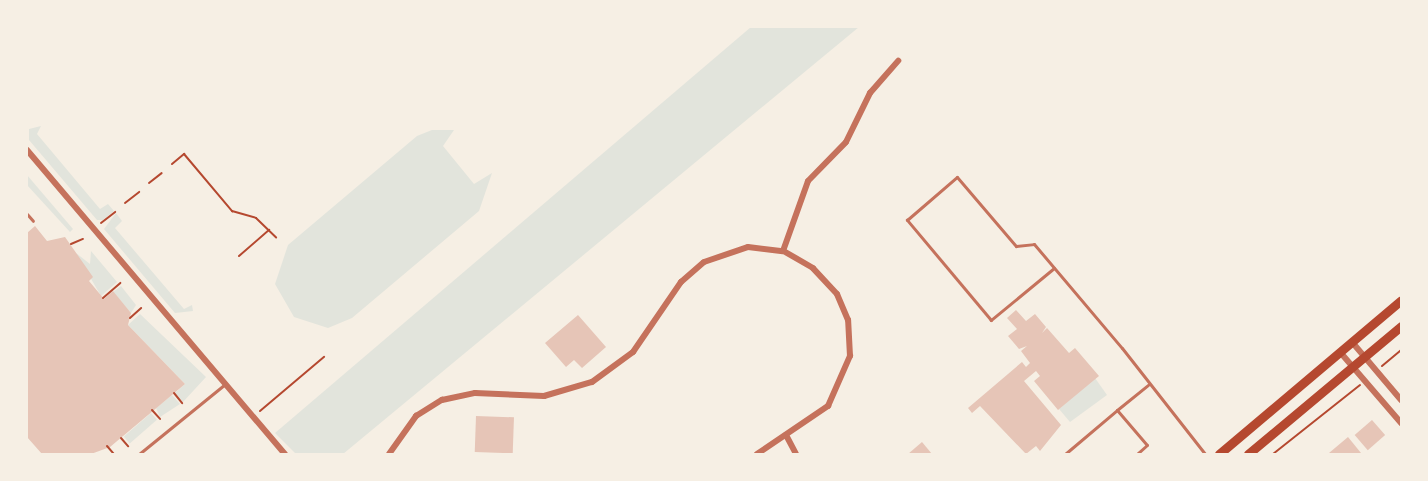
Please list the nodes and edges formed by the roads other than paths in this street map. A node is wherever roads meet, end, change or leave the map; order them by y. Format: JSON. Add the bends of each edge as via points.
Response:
{"nodes":[{"id":1,"x":898,"y":61,"type":"dead end"},
{"id":2,"x":27,"y":150,"type":"edge"},
{"id":3,"x":27,"y":214,"type":"edge"},
{"id":4,"x":33,"y":221,"type":"dead end"},
{"id":5,"x":783,"y":251,"type":"junction"},
{"id":6,"x":1054,"y":268,"type":"junction"},
{"id":7,"x":1401,"y":300,"type":"edge"},
{"id":8,"x":1401,"y":326,"type":"edge"},
{"id":9,"x":1352,"y":342,"type":"junction"},
{"id":10,"x":1340,"y":352,"type":"junction"},
{"id":11,"x":1364,"y":356,"type":"junction"},
{"id":12,"x":1352,"y":366,"type":"junction"},
{"id":13,"x":224,"y":385,"type":"junction"},
{"id":14,"x":1148,"y":385,"type":"junction"},
{"id":15,"x":1401,"y":400,"type":"edge"},
{"id":16,"x":1117,"y":410,"type":"junction"},
{"id":17,"x":1401,"y":423,"type":"edge"},
{"id":18,"x":786,"y":435,"type":"junction"},
{"id":19,"x":139,"y":454,"type":"edge"},
{"id":20,"x":285,"y":454,"type":"edge"},
{"id":21,"x":389,"y":454,"type":"edge"},
{"id":22,"x":757,"y":454,"type":"edge"},
{"id":23,"x":796,"y":454,"type":"edge"},
{"id":24,"x":1065,"y":454,"type":"edge"},
{"id":25,"x":1137,"y":454,"type":"edge"},
{"id":26,"x":1205,"y":454,"type":"edge"},
{"id":27,"x":1219,"y":454,"type":"edge"},
{"id":28,"x":1248,"y":454,"type":"edge"}],
"edges":[{"from":1,"to":5,"type":"street","via":[[870,93],[846,142],[808,181]]},
{"from":2,"to":13,"type":"street"},
{"from":3,"to":4,"type":"lane"},
{"from":5,"to":18,"type":"street","via":[[830,284],[848,320],[850,343],[845,377],[834,398]]},
{"from":5,"to":21,"type":"street","via":[[748,247],[704,262],[681,282],[633,352],[592,382],[544,396],[476,393],[442,400],[416,416]]},
{"from":6,"to":6,"type":"lane","via":[[1034,244],[1016,246],[957,177],[907,220],[991,320]]},
{"from":6,"to":14,"type":"lane"},
{"from":7,"to":9,"type":"main road"},
{"from":8,"to":11,"type":"main road"},
{"from":9,"to":10,"type":"main road"},
{"from":9,"to":11,"type":"street"},
{"from":10,"to":12,"type":"street"},
{"from":10,"to":27,"type":"main road"},
{"from":11,"to":12,"type":"main road"},
{"from":11,"to":15,"type":"street"},
{"from":12,"to":17,"type":"street"},
{"from":12,"to":28,"type":"main road"},
{"from":13,"to":19,"type":"lane"},
{"from":13,"to":20,"type":"street"},
{"from":14,"to":16,"type":"lane"},
{"from":14,"to":26,"type":"lane"},
{"from":16,"to":24,"type":"lane"},
{"from":16,"to":25,"type":"lane","via":[[1147,445]]},
{"from":18,"to":22,"type":"street"},
{"from":18,"to":23,"type":"street"}]}
